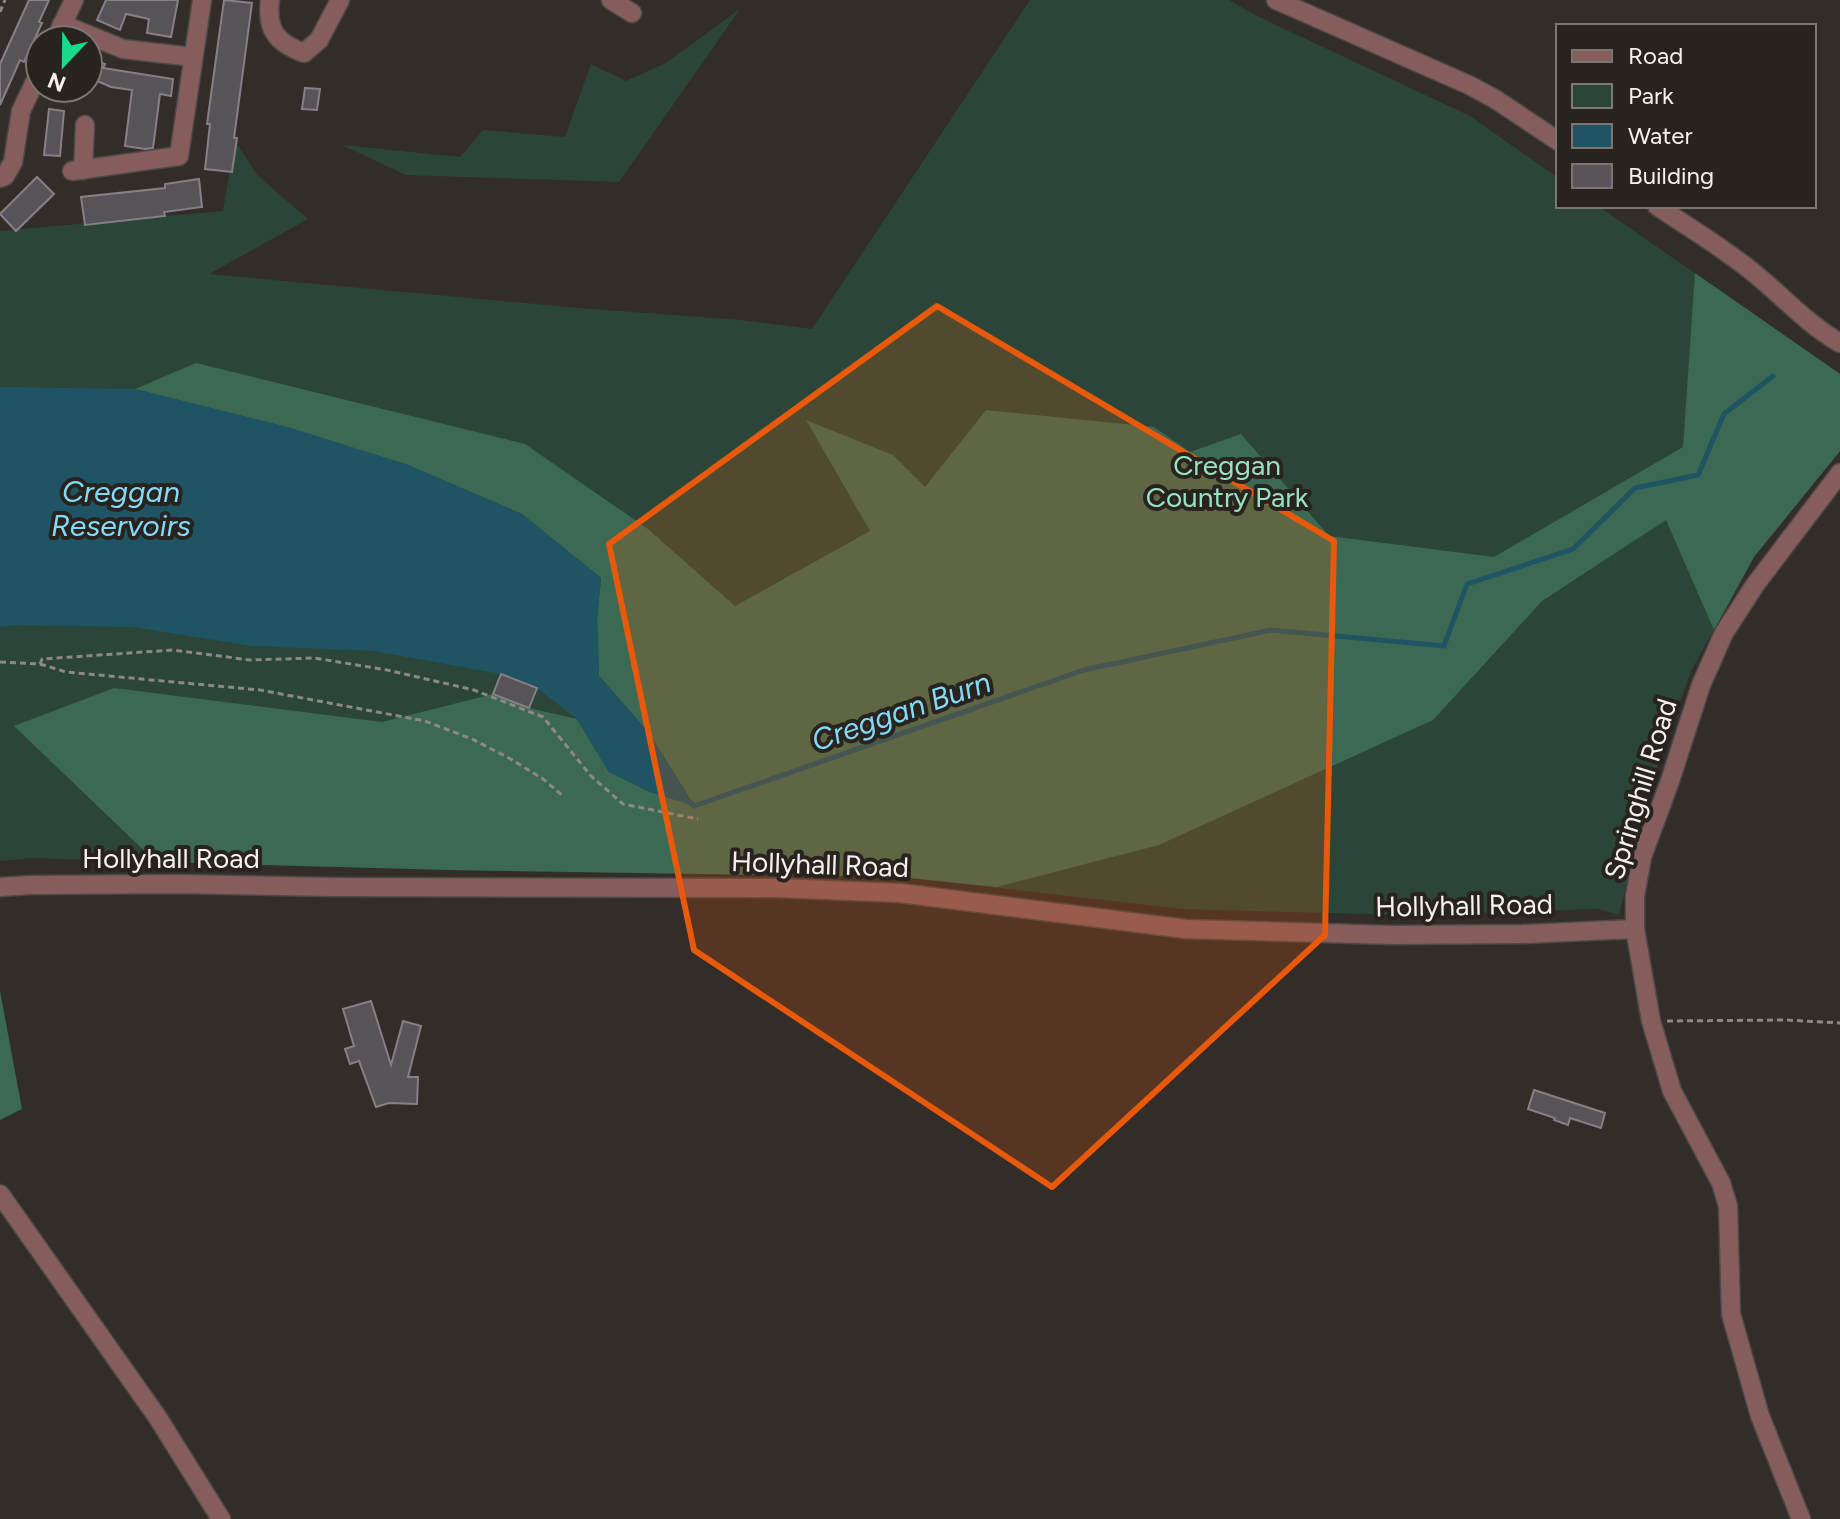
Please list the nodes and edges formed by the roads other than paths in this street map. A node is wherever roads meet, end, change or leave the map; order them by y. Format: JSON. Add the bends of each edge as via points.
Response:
{"nodes":[{"id":1,"x":74,"y":0,"type":"edge"},
{"id":2,"x":202,"y":0,"type":"edge"},
{"id":3,"x":270,"y":0,"type":"edge"},
{"id":4,"x":340,"y":0,"type":"edge"},
{"id":5,"x":611,"y":0,"type":"edge"},
{"id":6,"x":1276,"y":0,"type":"edge"},
{"id":7,"x":632,"y":13,"type":"dead end"},
{"id":8,"x":62,"y":24,"type":"edge"},
{"id":9,"x":104,"y":44,"type":"edge"},
{"id":10,"x":193,"y":57,"type":"junction"},
{"id":11,"x":24,"y":104,"type":"edge"},
{"id":12,"x":85,"y":125,"type":"dead end"},
{"id":13,"x":1556,"y":140,"type":"edge"},
{"id":14,"x":0,"y":178,"type":"edge"},
{"id":15,"x":1660,"y":208,"type":"edge"},
{"id":16,"x":1840,"y":343,"type":"edge"},
{"id":17,"x":1840,"y":473,"type":"edge"},
{"id":18,"x":0,"y":887,"type":"edge"},
{"id":19,"x":1635,"y":929,"type":"junction"},
{"id":20,"x":0,"y":1194,"type":"edge"},
{"id":21,"x":221,"y":1519,"type":"edge"},
{"id":22,"x":1801,"y":1519,"type":"edge"}],
"edges":[{"from":1,"to":8,"type":"street"},
{"from":2,"to":10,"type":"street"},
{"from":3,"to":4,"type":"street","via":[[272,32],[304,53],[319,40]]},
{"from":5,"to":7,"type":"street"},
{"from":6,"to":13,"type":"street","via":[[1469,85]]},
{"from":9,"to":10,"type":"street"},
{"from":10,"to":12,"type":"street","via":[[179,156],[77,170]]},
{"from":11,"to":14,"type":"street","via":[[13,162]]},
{"from":15,"to":16,"type":"street","via":[[1750,270]]},
{"from":17,"to":19,"type":"street","name":"Springhill Road","via":[[1724,633],[1642,857]]},
{"from":18,"to":19,"type":"street","name":"Hollyhall Road","via":[[778,888],[900,893],[1186,929],[1406,935]]},
{"from":19,"to":22,"type":"street","name":"Springhill Road","via":[[1651,1021],[1672,1091],[1728,1206],[1731,1314],[1760,1416]]},
{"from":20,"to":21,"type":"street","via":[[158,1418]]}]}
